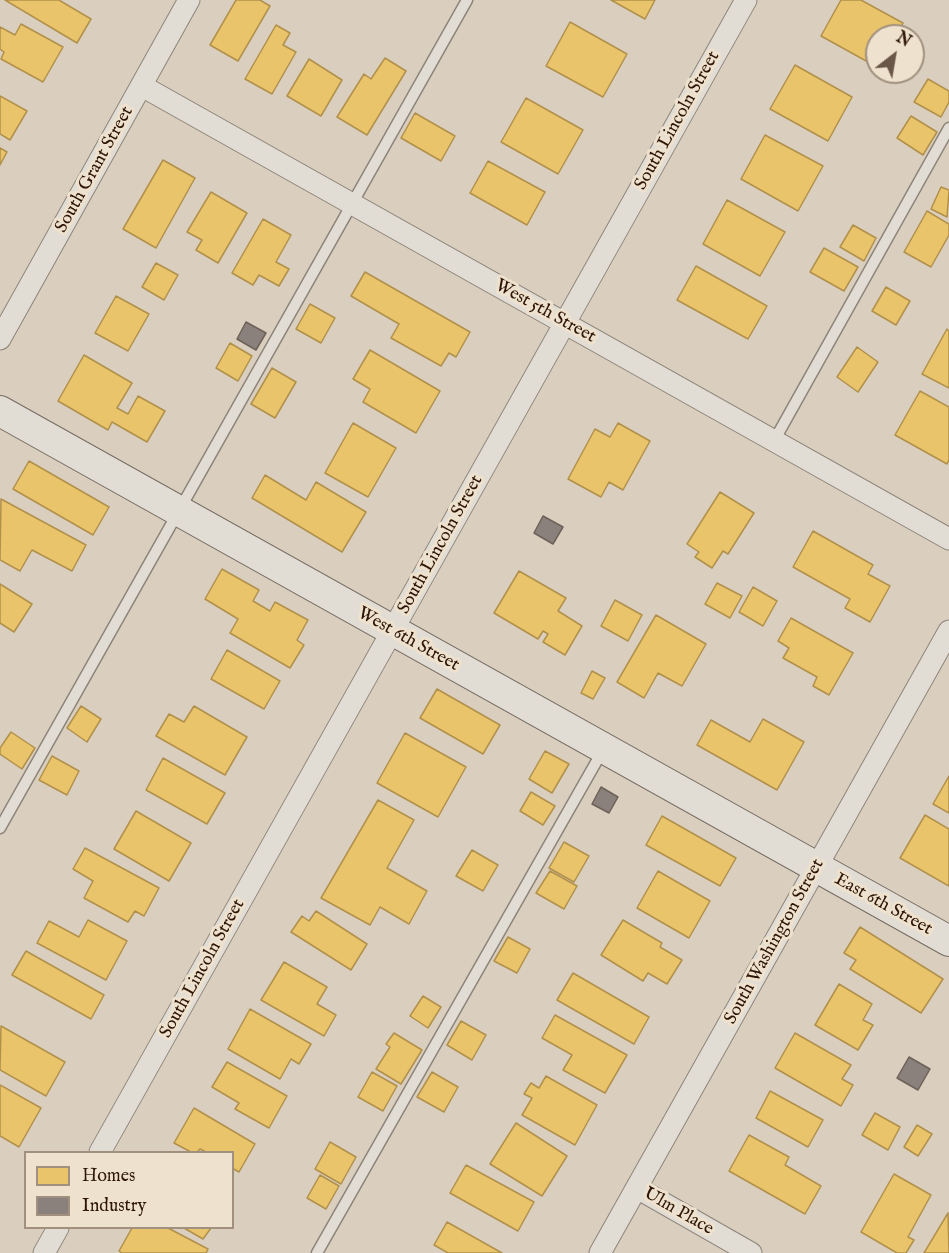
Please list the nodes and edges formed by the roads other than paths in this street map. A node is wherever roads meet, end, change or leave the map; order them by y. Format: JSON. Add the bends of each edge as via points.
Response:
{"nodes":[{"id":1,"x":189,"y":0,"type":"edge"},
{"id":2,"x":467,"y":0,"type":"edge"},
{"id":3,"x":746,"y":0,"type":"edge"},
{"id":4,"x":142,"y":86,"type":"junction"},
{"id":5,"x":949,"y":128,"type":"edge"},
{"id":6,"x":352,"y":204,"type":"junction"},
{"id":7,"x":565,"y":323,"type":"junction"},
{"id":8,"x":0,"y":339,"type":"edge"},
{"id":9,"x":0,"y":411,"type":"edge"},
{"id":10,"x":774,"y":441,"type":"junction"},
{"id":11,"x":179,"y":511,"type":"junction"},
{"id":12,"x":949,"y":539,"type":"edge"},
{"id":13,"x":393,"y":631,"type":"junction"},
{"id":14,"x":949,"y":631,"type":"edge"},
{"id":15,"x":603,"y":749,"type":"junction"},
{"id":16,"x":0,"y":828,"type":"edge"},
{"id":17,"x":817,"y":868,"type":"junction"},
{"id":18,"x":949,"y":941,"type":"edge"},
{"id":19,"x":101,"y":1151,"type":"edge"},
{"id":20,"x":637,"y":1188,"type":"junction"},
{"id":21,"x":57,"y":1229,"type":"edge"},
{"id":22,"x":44,"y":1253,"type":"edge"},
{"id":23,"x":317,"y":1253,"type":"edge"},
{"id":24,"x":600,"y":1253,"type":"edge"},
{"id":25,"x":751,"y":1253,"type":"edge"}],
"edges":[{"from":1,"to":4,"type":"street","name":"South Grant Street"},
{"from":2,"to":6,"type":"lane"},
{"from":3,"to":7,"type":"street","name":"South Lincoln Street"},
{"from":4,"to":6,"type":"street","name":"West 5th Street"},
{"from":4,"to":8,"type":"street","name":"South Grant Street"},
{"from":5,"to":10,"type":"lane"},
{"from":6,"to":7,"type":"street","name":"West 5th Street"},
{"from":6,"to":11,"type":"lane"},
{"from":7,"to":10,"type":"street","name":"West 5th Street"},
{"from":7,"to":13,"type":"street","name":"South Lincoln Street"},
{"from":9,"to":11,"type":"street","name":"West 6th Street"},
{"from":10,"to":12,"type":"street","name":"West 5th Street"},
{"from":11,"to":13,"type":"street","name":"West 6th Street"},
{"from":11,"to":16,"type":"lane"},
{"from":13,"to":15,"type":"street","name":"West 6th Street"},
{"from":13,"to":19,"type":"street","name":"South Lincoln Street"},
{"from":14,"to":17,"type":"street","name":"South Washington Street"},
{"from":15,"to":17,"type":"street","name":"West 6th Street"},
{"from":15,"to":23,"type":"lane"},
{"from":17,"to":18,"type":"street","name":"East 6th Street"},
{"from":17,"to":20,"type":"street","name":"South Washington Street"},
{"from":20,"to":24,"type":"street","name":"South Washington Street"},
{"from":20,"to":25,"type":"street","name":"Ulm Place"},
{"from":21,"to":22,"type":"street"}]}
